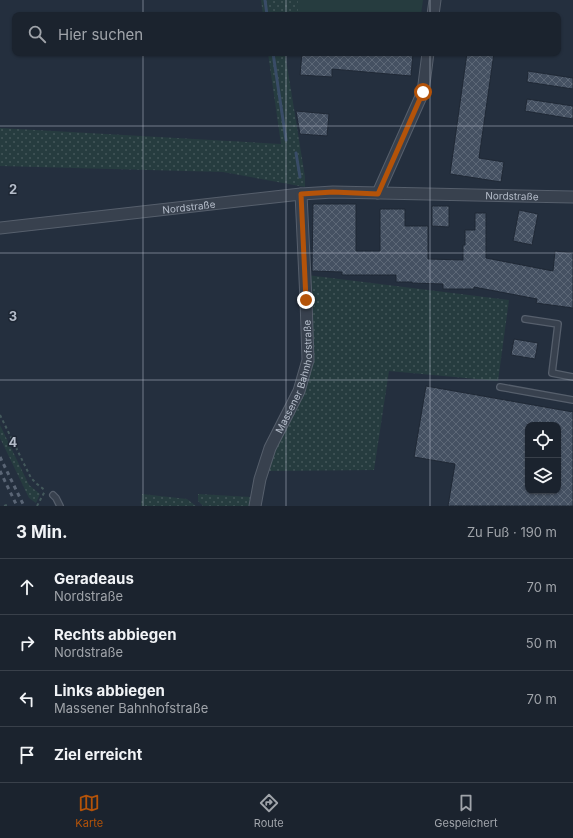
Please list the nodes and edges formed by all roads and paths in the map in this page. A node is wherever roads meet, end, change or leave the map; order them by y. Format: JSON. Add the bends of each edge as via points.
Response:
{"nodes":[{"id":1,"x":434,"y":0,"type":"edge"},
{"id":2,"x":433,"y":12,"type":"edge"},
{"id":3,"x":428,"y":56,"type":"edge"},
{"id":4,"x":301,"y":194,"type":"junction"},
{"id":5,"x":378,"y":194,"type":"junction"},
{"id":6,"x":573,"y":197,"type":"edge"},
{"id":7,"x":0,"y":228,"type":"edge"},
{"id":8,"x":525,"y":319,"type":"dead end"},
{"id":9,"x":573,"y":377,"type":"edge"},
{"id":10,"x":500,"y":387,"type":"dead end"},
{"id":11,"x":573,"y":400,"type":"edge"},
{"id":12,"x":0,"y":415,"type":"edge"},
{"id":13,"x":44,"y":494,"type":"dead end"},
{"id":14,"x":53,"y":495,"type":"joint"},
{"id":15,"x":7,"y":505,"type":"dead end"},
{"id":16,"x":4,"y":506,"type":"edge"},
{"id":17,"x":37,"y":506,"type":"edge"},
{"id":18,"x":60,"y":506,"type":"edge"},
{"id":19,"x":255,"y":506,"type":"edge"}],
"edges":[{"from":1,"to":2,"type":"street"},
{"from":3,"to":5,"type":"street","via":[[423,92]]},
{"from":4,"to":5,"type":"street","name":"Nordstraße"},
{"from":4,"to":7,"type":"street","name":"Nordstraße"},
{"from":4,"to":19,"type":"street","name":"Massener Bahnhofstraße","via":[[308,360],[299,391],[270,448]]},
{"from":5,"to":6,"type":"street","name":"Nordstraße"},
{"from":8,"to":9,"type":"lane","via":[[558,324],[552,373]]},
{"from":10,"to":11,"type":"lane"},
{"from":12,"to":14,"type":"path","via":[[32,478]]},
{"from":13,"to":17,"type":"path"},
{"from":14,"to":18,"type":"lane"},
{"from":15,"to":16,"type":"path"}]}
